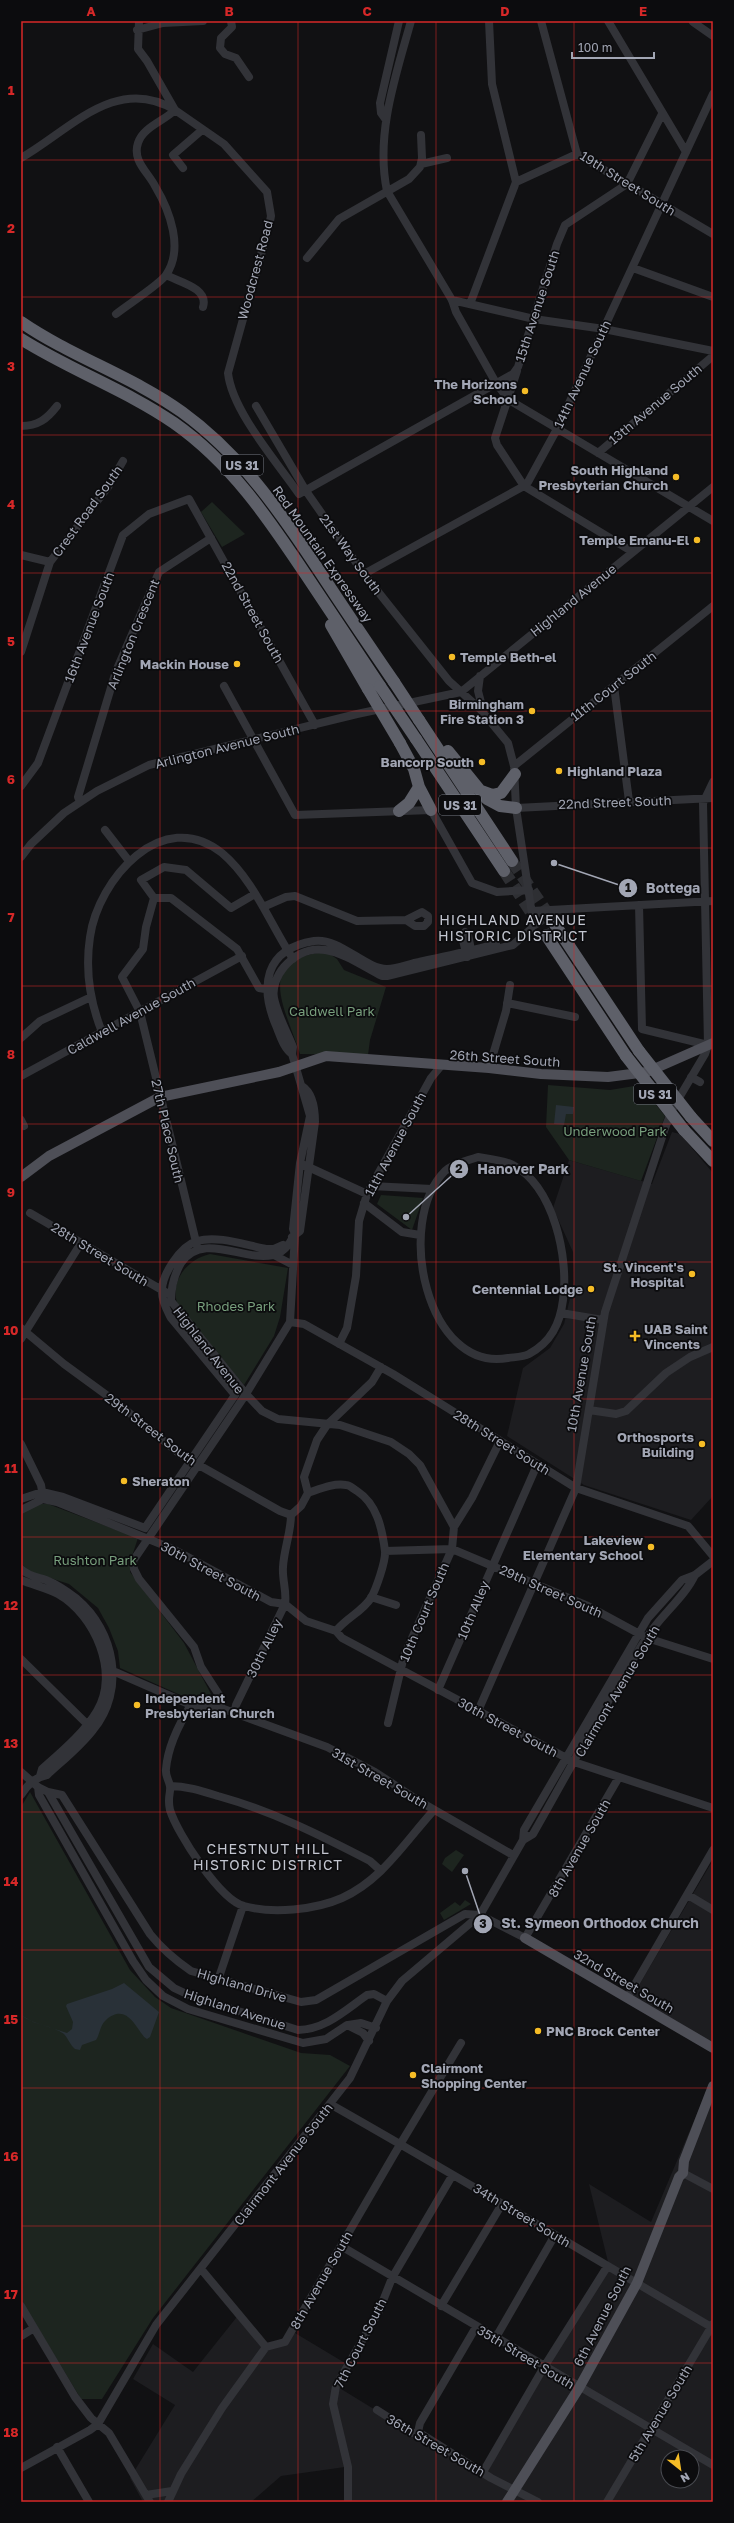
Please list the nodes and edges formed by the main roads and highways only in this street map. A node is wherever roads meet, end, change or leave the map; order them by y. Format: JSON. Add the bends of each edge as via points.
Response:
{"nodes":[{"id":1,"x":21,"y":322,"type":"edge"},
{"id":2,"x":21,"y":338,"type":"edge"},
{"id":3,"x":374,"y":687,"type":"junction"},
{"id":4,"x":432,"y":735,"type":"junction"},
{"id":5,"x":514,"y":770,"type":"road end"},
{"id":6,"x":419,"y":788,"type":"junction"},
{"id":7,"x":480,"y":791,"type":"junction"},
{"id":8,"x":516,"y":808,"type":"road end"},
{"id":9,"x":431,"y":810,"type":"road end"},
{"id":10,"x":399,"y":811,"type":"road end"},
{"id":11,"x":512,"y":861,"type":"tunnel mouth"},
{"id":12,"x":504,"y":871,"type":"tunnel mouth"},
{"id":13,"x":552,"y":920,"type":"tunnel mouth"},
{"id":14,"x":546,"y":935,"type":"tunnel mouth"},
{"id":15,"x":710,"y":1044,"type":"edge"},
{"id":16,"x":713,"y":1141,"type":"edge"},
{"id":17,"x":713,"y":1161,"type":"edge"},
{"id":18,"x":21,"y":1177,"type":"edge"},
{"id":19,"x":525,"y":1938,"type":"road end"},
{"id":20,"x":713,"y":2048,"type":"edge"},
{"id":21,"x":713,"y":2086,"type":"edge"},
{"id":22,"x":507,"y":2502,"type":"edge"}],
"edges":[{"from":1,"to":4,"type":"highway","name":"Red Mountain Expressway","number":"US 31","bridge":true,"via":[[155,395],[218,440],[245,468],[283,517],[419,720]]},
{"from":2,"to":3,"type":"highway","name":"Red Mountain Expressway","number":"US 31","via":[[174,423],[211,452],[238,479],[259,506],[300,566]]},
{"from":3,"to":6,"type":"highway","bridge":true,"via":[[414,769]]},
{"from":3,"to":12,"type":"highway","name":"Red Mountain Expressway","number":"US 31","bridge":true,"via":[[416,739]]},
{"from":4,"to":7,"type":"highway"},
{"from":4,"to":11,"type":"highway","name":"Red Mountain Expressway","number":"US 31"},
{"from":5,"to":7,"type":"highway","via":[[502,793],[492,795]]},
{"from":6,"to":9,"type":"highway"},
{"from":6,"to":10,"type":"highway","via":[[409,803]]},
{"from":7,"to":8,"type":"highway","via":[[487,799],[500,806]]},
{"from":13,"to":16,"type":"highway","number":"US 31","bridge":true,"via":[[639,1051]]},
{"from":14,"to":17,"type":"highway","number":"US 31","bridge":true,"via":[[626,1056],[684,1130]]},
{"from":15,"to":18,"type":"main road","name":"26th Street South","via":[[647,1072],[608,1077],[326,1056],[296,1066],[160,1097],[50,1156]]},
{"from":19,"to":20,"type":"main road","name":"32nd Street South"},
{"from":21,"to":22,"type":"main road","name":"6th Avenue South","via":[[684,2161],[683,2173],[679,2177],[637,2283],[579,2388]]}]}
